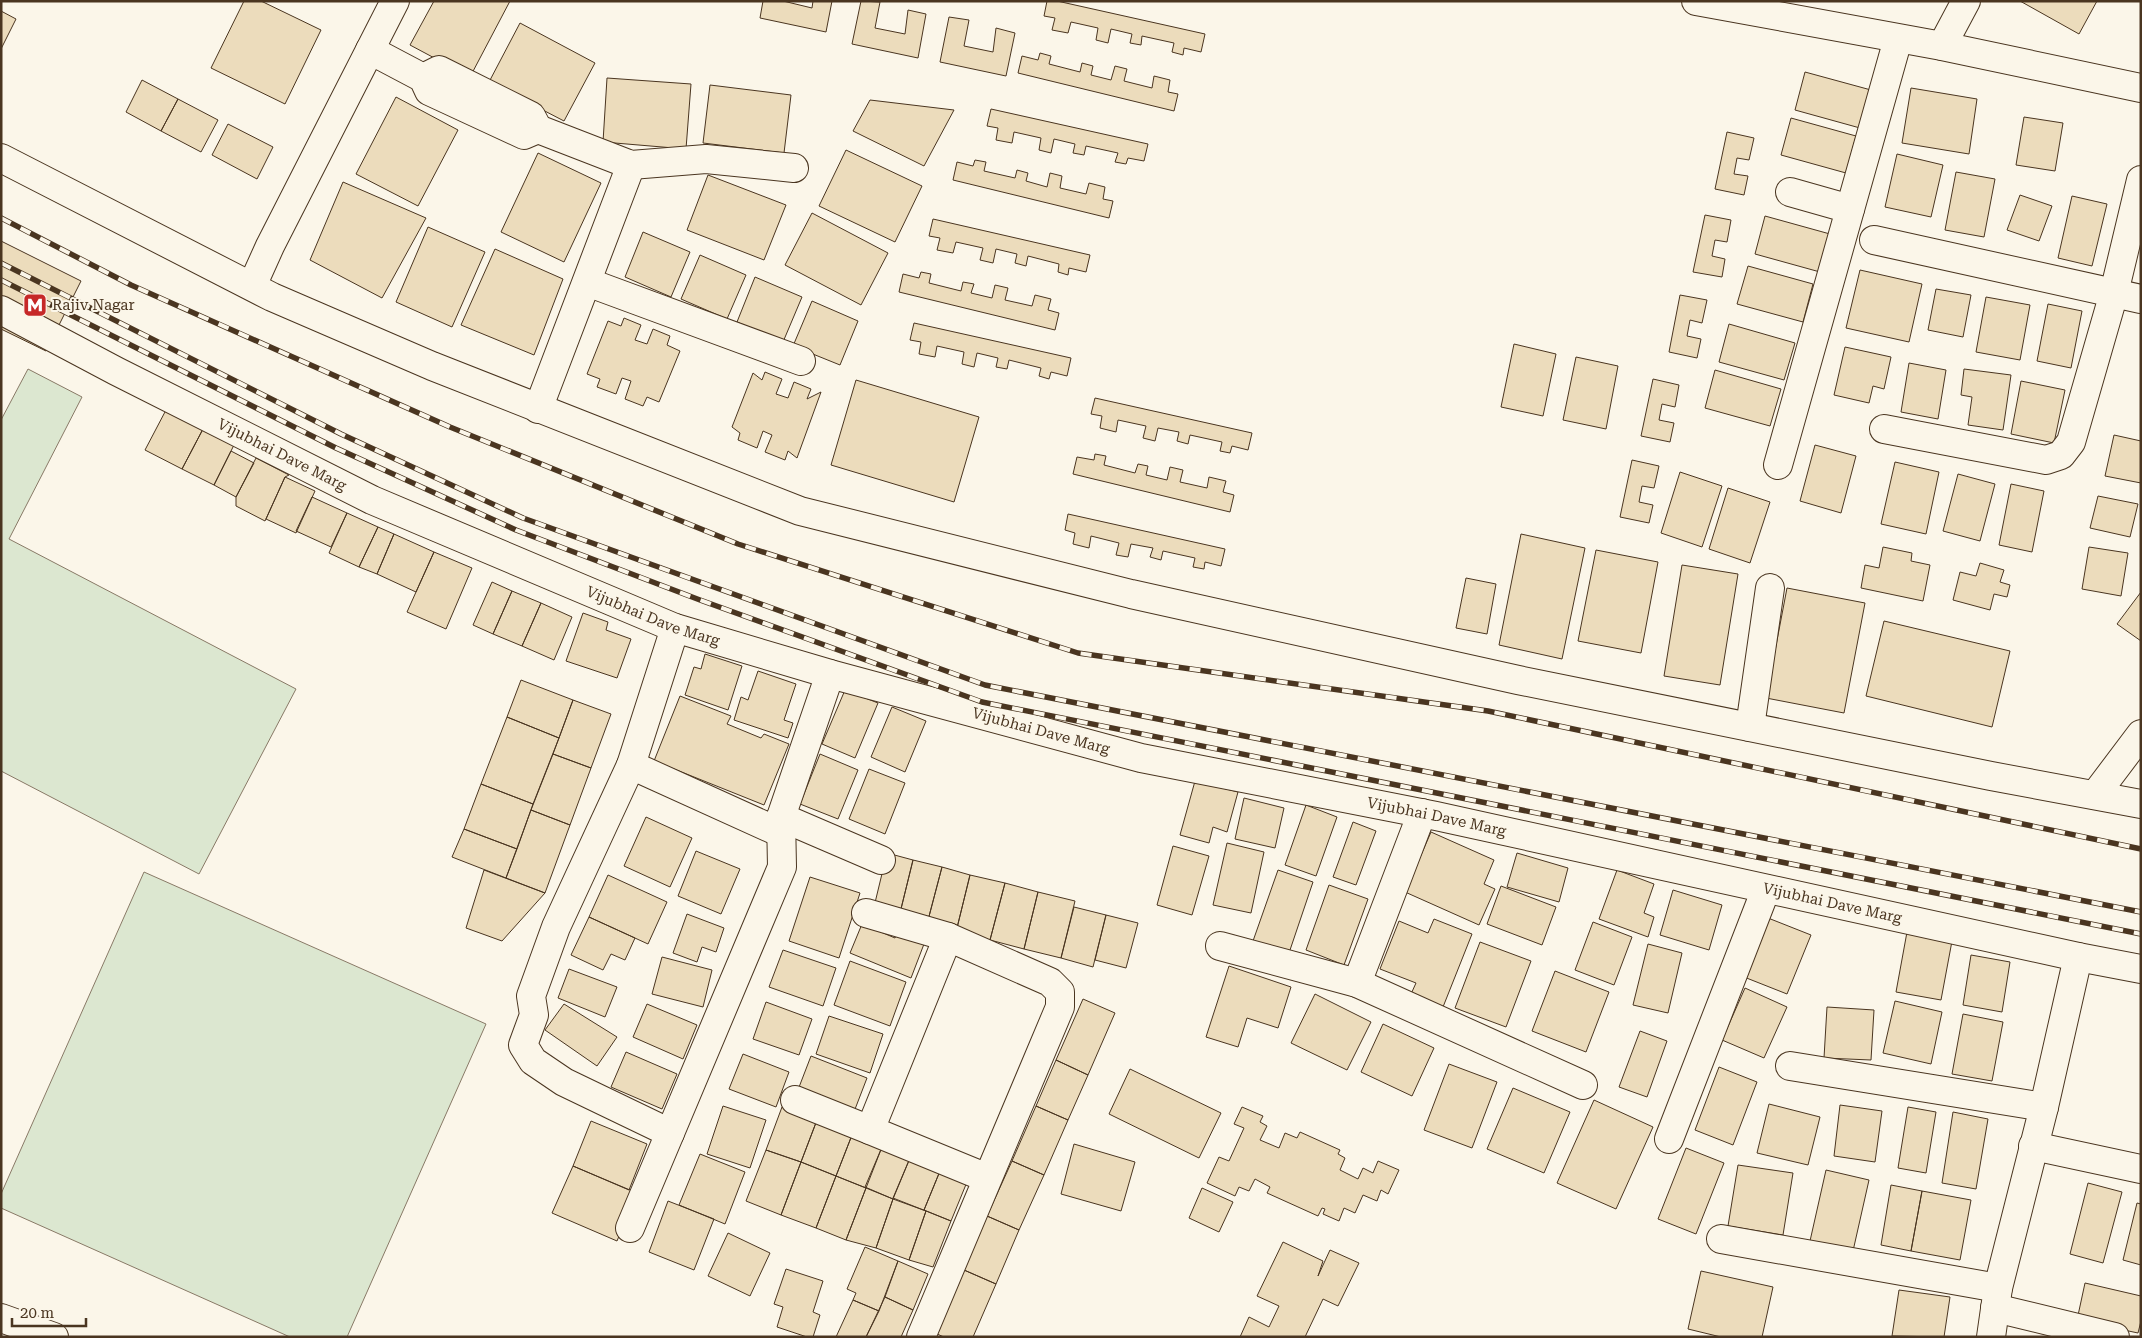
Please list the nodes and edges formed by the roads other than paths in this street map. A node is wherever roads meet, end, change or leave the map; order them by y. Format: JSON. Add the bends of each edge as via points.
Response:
{"nodes":[{"id":1,"x":395,"y":1,"type":"edge"},
{"id":2,"x":1696,"y":1,"type":"edge"},
{"id":3,"x":1966,"y":1,"type":"edge"},
{"id":4,"x":1898,"y":40,"type":"junction"},
{"id":5,"x":1942,"y":46,"type":"junction"},
{"id":6,"x":370,"y":50,"type":"junction"},
{"id":7,"x":2141,"y":88,"type":"edge"},
{"id":8,"x":1,"y":158,"type":"edge"},
{"id":9,"x":631,"y":165,"type":"junction"},
{"id":10,"x":794,"y":168,"type":"dead end"},
{"id":11,"x":2141,"y":180,"type":"edge"},
{"id":12,"x":1790,"y":192,"type":"dead end"},
{"id":13,"x":1850,"y":209,"type":"junction"},
{"id":14,"x":1874,"y":240,"type":"dead end"},
{"id":15,"x":587,"y":282,"type":"junction"},
{"id":16,"x":252,"y":286,"type":"junction"},
{"id":17,"x":2114,"y":293,"type":"junction"},
{"id":18,"x":2141,"y":299,"type":"edge"},
{"id":19,"x":1,"y":310,"type":"edge"},
{"id":20,"x":801,"y":361,"type":"dead end"},
{"id":21,"x":538,"y":409,"type":"junction"},
{"id":22,"x":1884,"y":429,"type":"dead end"},
{"id":23,"x":1778,"y":465,"type":"dead end"},
{"id":24,"x":1770,"y":588,"type":"dead end"},
{"id":25,"x":675,"y":628,"type":"junction"},
{"id":26,"x":830,"y":674,"type":"junction"},
{"id":27,"x":1750,"y":727,"type":"junction"},
{"id":28,"x":2141,"y":734,"type":"edge"},
{"id":29,"x":631,"y":765,"type":"junction"},
{"id":30,"x":2095,"y":795,"type":"junction"},
{"id":31,"x":2141,"y":804,"type":"edge"},
{"id":32,"x":1422,"y":813,"type":"junction"},
{"id":33,"x":781,"y":825,"type":"junction"},
{"id":34,"x":881,"y":860,"type":"dead end"},
{"id":35,"x":1766,"y":889,"type":"junction"},
{"id":36,"x":866,"y":913,"type":"dead end"},
{"id":37,"x":948,"y":937,"type":"junction"},
{"id":38,"x":1220,"y":946,"type":"dead end"},
{"id":39,"x":2078,"y":957,"type":"junction"},
{"id":40,"x":2141,"y":969,"type":"edge"},
{"id":41,"x":1357,"y":983,"type":"junction"},
{"id":42,"x":1790,"y":1066,"type":"dead end"},
{"id":43,"x":1583,"y":1085,"type":"dead end"},
{"id":44,"x":795,"y":1100,"type":"dead end"},
{"id":45,"x":2044,"y":1107,"type":"junction"},
{"id":46,"x":870,"y":1130,"type":"junction"},
{"id":47,"x":670,"y":1133,"type":"junction"},
{"id":48,"x":1669,"y":1139,"type":"dead end"},
{"id":49,"x":2033,"y":1146,"type":"junction"},
{"id":50,"x":2141,"y":1169,"type":"edge"},
{"id":51,"x":988,"y":1178,"type":"junction"},
{"id":52,"x":630,"y":1228,"type":"dead end"},
{"id":53,"x":1721,"y":1239,"type":"dead end"},
{"id":54,"x":1997,"y":1298,"type":"junction"},
{"id":55,"x":1,"y":1318,"type":"edge"},
{"id":56,"x":1,"y":1332,"type":"edge"},
{"id":57,"x":13,"y":1337,"type":"edge"},
{"id":58,"x":54,"y":1337,"type":"edge"},
{"id":59,"x":921,"y":1337,"type":"edge"},
{"id":60,"x":1991,"y":1337,"type":"edge"},
{"id":61,"x":2115,"y":1337,"type":"edge"}],
"edges":[{"from":1,"to":6,"type":"street"},
{"from":2,"to":4,"type":"street"},
{"from":3,"to":5,"type":"street"},
{"from":4,"to":5,"type":"street"},
{"from":4,"to":13,"type":"street"},
{"from":5,"to":7,"type":"street"},
{"from":6,"to":9,"type":"street","via":[[423,78],[429,91],[524,135],[538,129]]},
{"from":6,"to":16,"type":"street"},
{"from":8,"to":16,"type":"street"},
{"from":9,"to":10,"type":"street","via":[[706,159]]},
{"from":9,"to":15,"type":"street"},
{"from":11,"to":17,"type":"street"},
{"from":12,"to":13,"type":"street"},
{"from":13,"to":23,"type":"street"},
{"from":14,"to":17,"type":"street"},
{"from":15,"to":20,"type":"street"},
{"from":15,"to":21,"type":"street"},
{"from":16,"to":21,"type":"street"},
{"from":17,"to":18,"type":"street"},
{"from":17,"to":22,"type":"street","via":[[2071,442],[2062,456],[2046,460]]},
{"from":19,"to":25,"type":"street","name":"Vijubhai Dave Marg","via":[[372,500]]},
{"from":21,"to":27,"type":"street","via":[[800,511],[1130,594],[1518,680]]},
{"from":24,"to":27,"type":"street"},
{"from":25,"to":26,"type":"street","name":"Vijubhai Dave Marg"},
{"from":25,"to":29,"type":"street"},
{"from":26,"to":32,"type":"street","name":"Vijubhai Dave Marg","via":[[1141,758]]},
{"from":26,"to":33,"type":"street"},
{"from":27,"to":30,"type":"street"},
{"from":28,"to":30,"type":"street"},
{"from":29,"to":33,"type":"street"},
{"from":29,"to":47,"type":"street","via":[[556,927],[531,996],[534,1015],[524,1045],[533,1061],[564,1082]]},
{"from":30,"to":31,"type":"street"},
{"from":32,"to":35,"type":"street","name":"Vijubhai Dave Marg"},
{"from":32,"to":41,"type":"street"},
{"from":33,"to":34,"type":"street"},
{"from":33,"to":47,"type":"street","via":[[782,868]]},
{"from":35,"to":39,"type":"street","name":"Vijubhai Dave Marg"},
{"from":35,"to":48,"type":"street"},
{"from":36,"to":37,"type":"street"},
{"from":37,"to":46,"type":"street"},
{"from":37,"to":51,"type":"street","via":[[1050,982],[1060,992],[1060,1007]]},
{"from":38,"to":41,"type":"street"},
{"from":39,"to":40,"type":"street","name":"Vijubhai Dave Marg"},
{"from":39,"to":45,"type":"street"},
{"from":41,"to":43,"type":"street"},
{"from":42,"to":45,"type":"street"},
{"from":44,"to":46,"type":"street"},
{"from":45,"to":49,"type":"street"},
{"from":46,"to":51,"type":"street"},
{"from":47,"to":52,"type":"street"},
{"from":49,"to":50,"type":"street"},
{"from":49,"to":54,"type":"street"},
{"from":51,"to":59,"type":"street"},
{"from":53,"to":54,"type":"street"},
{"from":54,"to":60,"type":"street"},
{"from":54,"to":61,"type":"street"},
{"from":55,"to":58,"type":"street"},
{"from":56,"to":57,"type":"street"}]}
